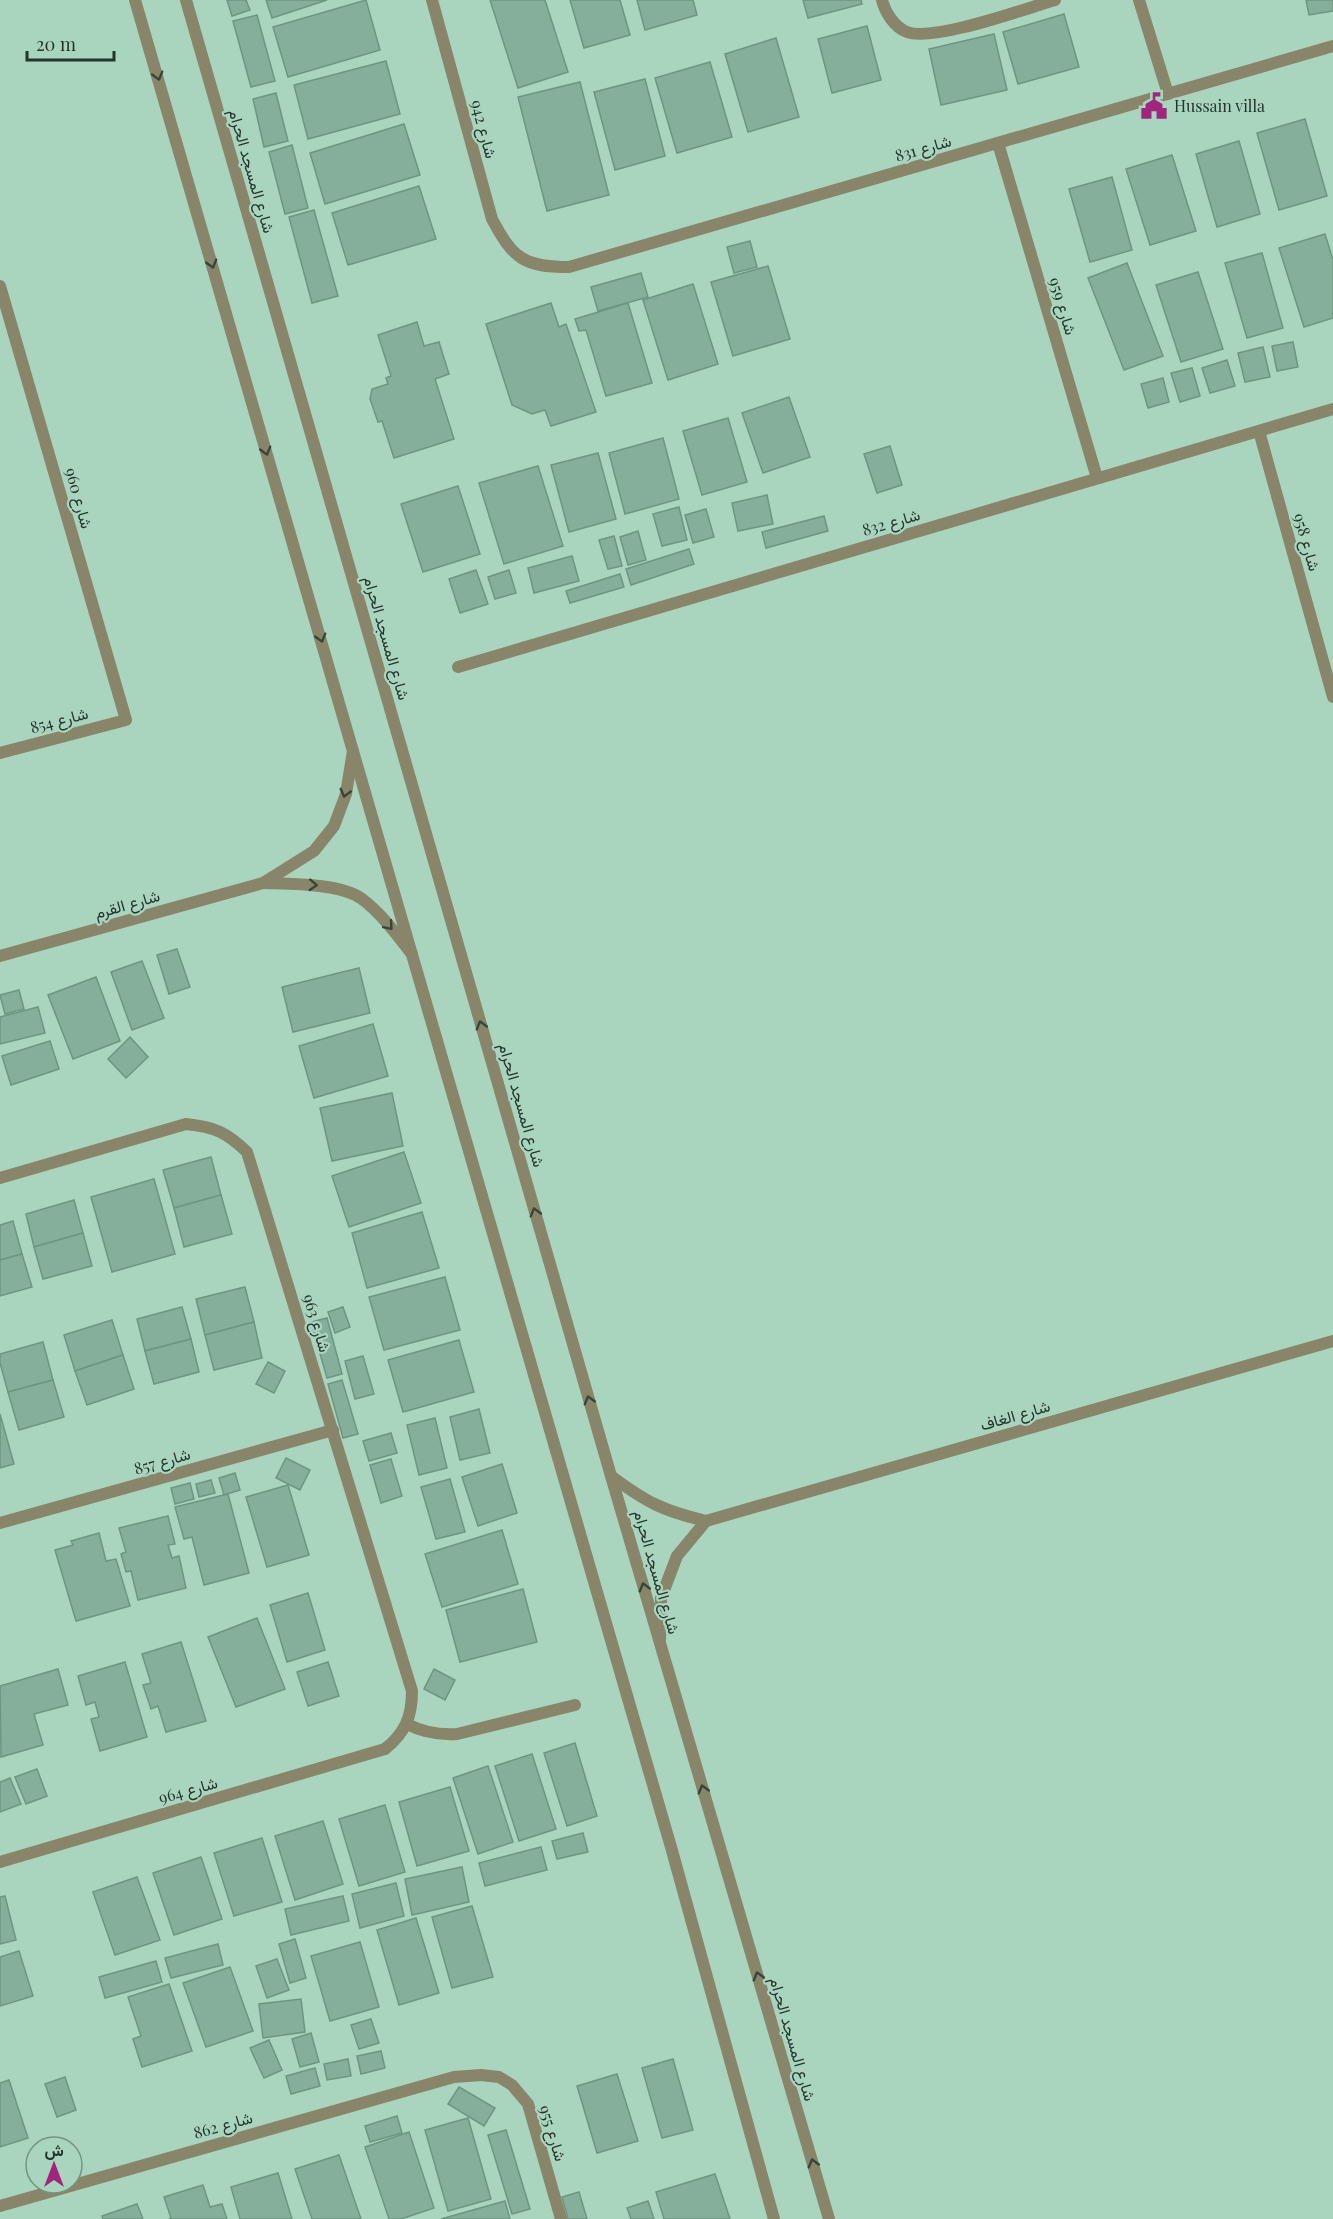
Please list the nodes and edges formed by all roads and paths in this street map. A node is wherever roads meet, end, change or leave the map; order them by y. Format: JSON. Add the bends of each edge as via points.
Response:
{"nodes":[{"id":1,"x":135,"y":0,"type":"edge"},
{"id":2,"x":186,"y":0,"type":"edge"},
{"id":3,"x":432,"y":0,"type":"edge"},
{"id":4,"x":882,"y":0,"type":"edge"},
{"id":5,"x":1055,"y":0,"type":"edge"},
{"id":6,"x":1139,"y":0,"type":"edge"},
{"id":7,"x":1333,"y":46,"type":"edge"},
{"id":8,"x":1168,"y":94,"type":"junction"},
{"id":9,"x":998,"y":143,"type":"junction"},
{"id":10,"x":521,"y":259,"type":"joint"},
{"id":11,"x":0,"y":286,"type":"edge"},
{"id":12,"x":1333,"y":409,"type":"edge"},
{"id":13,"x":1259,"y":431,"type":"junction"},
{"id":14,"x":1097,"y":478,"type":"junction"},
{"id":15,"x":458,"y":667,"type":"dead end"},
{"id":16,"x":1333,"y":697,"type":"edge"},
{"id":17,"x":126,"y":720,"type":"joint"},
{"id":18,"x":353,"y":751,"type":"junction"},
{"id":19,"x":0,"y":753,"type":"edge"},
{"id":20,"x":263,"y":883,"type":"junction"},
{"id":21,"x":0,"y":956,"type":"edge"},
{"id":22,"x":414,"y":957,"type":"junction"},
{"id":23,"x":0,"y":1178,"type":"edge"},
{"id":24,"x":1333,"y":1341,"type":"edge"},
{"id":25,"x":333,"y":1430,"type":"junction"},
{"id":26,"x":611,"y":1476,"type":"junction"},
{"id":27,"x":706,"y":1521,"type":"junction"},
{"id":28,"x":0,"y":1523,"type":"edge"},
{"id":29,"x":660,"y":1643,"type":"junction"},
{"id":30,"x":575,"y":1706,"type":"dead end"},
{"id":31,"x":407,"y":1724,"type":"junction"},
{"id":32,"x":0,"y":1862,"type":"edge"},
{"id":33,"x":454,"y":2077,"type":"joint"},
{"id":34,"x":0,"y":2206,"type":"edge"},
{"id":35,"x":561,"y":2219,"type":"edge"},
{"id":36,"x":774,"y":2219,"type":"edge"},
{"id":37,"x":829,"y":2219,"type":"edge"}],
"edges":[{"from":1,"to":18,"type":"street","one_way":true},
{"from":26,"to":2,"type":"street","name":"شارع المسجد الحرام","one_way":true},
{"from":3,"to":10,"type":"street","name":"شارع 942","via":[[492,219],[506,244]]},
{"from":4,"to":5,"type":"street","via":[[894,23],[905,32],[922,35]]},
{"from":6,"to":8,"type":"street"},
{"from":7,"to":8,"type":"street","name":"شارع 831"},
{"from":8,"to":9,"type":"street","name":"شارع 831"},
{"from":9,"to":10,"type":"street","name":"شارع 831","via":[[569,267],[543,267]]},
{"from":9,"to":14,"type":"street","name":"شارع 959"},
{"from":11,"to":17,"type":"street","name":"شارع 960"},
{"from":12,"to":13,"type":"street","name":"شارع 832"},
{"from":13,"to":14,"type":"street","name":"شارع 832"},
{"from":13,"to":16,"type":"street","name":"شارع 958"},
{"from":14,"to":15,"type":"street","name":"شارع 832"},
{"from":17,"to":19,"type":"street","name":"شارع 854"},
{"from":18,"to":20,"type":"street","name":"شارع القرم","one_way":true,"via":[[346,794],[334,825],[314,851]]},
{"from":18,"to":22,"type":"street"},
{"from":20,"to":21,"type":"street","name":"شارع القرم"},
{"from":20,"to":22,"type":"street","name":"شارع القرم","one_way":true,"via":[[326,886],[360,897]]},
{"from":22,"to":36,"type":"street"},
{"from":23,"to":25,"type":"street","name":"شارع 963","via":[[186,1124],[209,1126],[230,1136],[247,1152]]},
{"from":24,"to":27,"type":"street","name":"شارع الغاف"},
{"from":25,"to":28,"type":"street","name":"شارع 857"},
{"from":25,"to":31,"type":"street","name":"شارع 963","via":[[412,1691]]},
{"from":26,"to":27,"type":"street","name":"شارع الغاف","via":[[639,1497],[672,1513]]},
{"from":29,"to":26,"type":"street","name":"شارع المسجد الحرام","one_way":true},
{"from":27,"to":29,"type":"street","via":[[677,1556],[661,1598]]},
{"from":37,"to":29,"type":"street","name":"شارع المسجد الحرام","one_way":true},
{"from":30,"to":31,"type":"street","via":[[457,1734],[420,1731]]},
{"from":31,"to":32,"type":"street","name":"شارع 964","via":[[385,1749]]},
{"from":33,"to":34,"type":"street","name":"شارع 862"},
{"from":33,"to":35,"type":"street","name":"شارع 955","via":[[499,2077],[512,2085],[528,2104]]}]}
